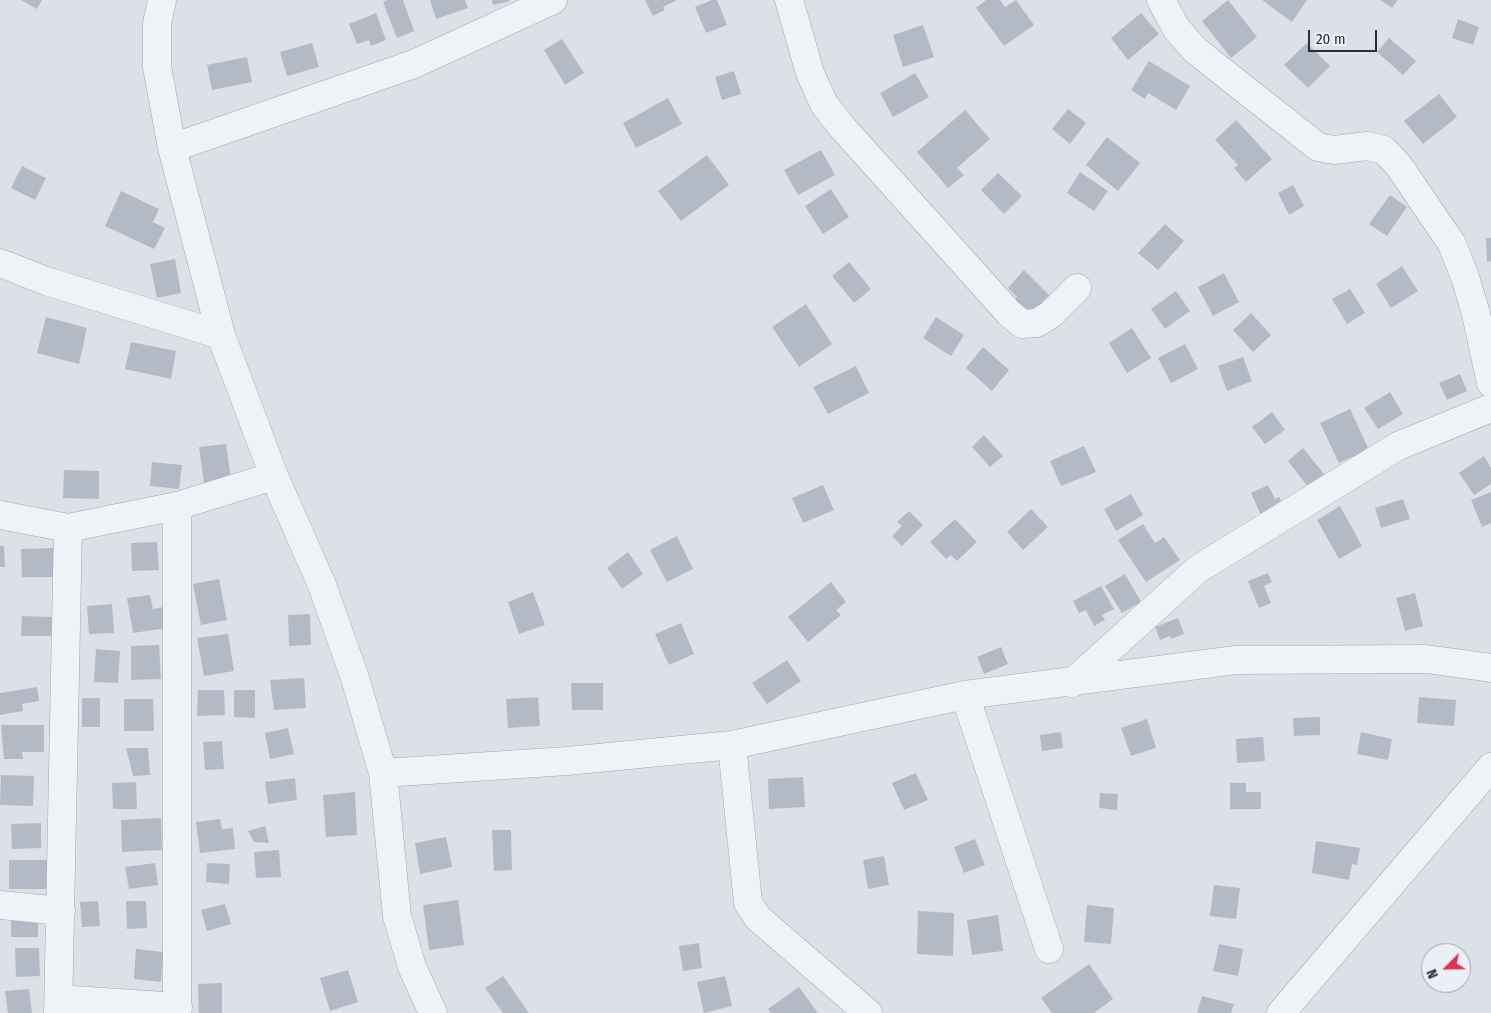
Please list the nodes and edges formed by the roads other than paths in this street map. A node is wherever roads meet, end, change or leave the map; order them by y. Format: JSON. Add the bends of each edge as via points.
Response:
{"nodes":[{"id":1,"x":162,"y":0,"type":"edge"},
{"id":2,"x":553,"y":0,"type":"edge"},
{"id":3,"x":789,"y":0,"type":"edge"},
{"id":4,"x":1160,"y":0,"type":"edge"},
{"id":5,"x":172,"y":148,"type":"junction"},
{"id":6,"x":0,"y":263,"type":"edge"},
{"id":7,"x":1077,"y":288,"type":"dead end"},
{"id":8,"x":221,"y":335,"type":"junction"},
{"id":9,"x":1491,"y":383,"type":"edge"},
{"id":10,"x":1491,"y":408,"type":"edge"},
{"id":11,"x":274,"y":476,"type":"junction"},
{"id":12,"x":177,"y":506,"type":"junction"},
{"id":13,"x":0,"y":514,"type":"edge"},
{"id":14,"x":68,"y":528,"type":"junction"},
{"id":15,"x":1491,"y":668,"type":"edge"},
{"id":16,"x":1072,"y":683,"type":"junction"},
{"id":17,"x":965,"y":694,"type":"junction"},
{"id":18,"x":732,"y":745,"type":"junction"},
{"id":19,"x":1491,"y":767,"type":"edge"},
{"id":20,"x":384,"y":773,"type":"junction"},
{"id":21,"x":0,"y":905,"type":"edge"},
{"id":22,"x":61,"y":910,"type":"junction"},
{"id":23,"x":1050,"y":949,"type":"dead end"},
{"id":24,"x":59,"y":1006,"type":"edge"},
{"id":25,"x":178,"y":1010,"type":"edge"},
{"id":26,"x":433,"y":1013,"type":"edge"},
{"id":27,"x":868,"y":1013,"type":"edge"},
{"id":28,"x":1281,"y":1013,"type":"edge"}],
"edges":[{"from":1,"to":5,"type":"street","via":[[157,24],[157,67]]},
{"from":2,"to":5,"type":"street","via":[[414,64]]},
{"from":3,"to":7,"type":"street","via":[[810,73],[824,104],[1009,313],[1022,324],[1037,323]]},
{"from":4,"to":9,"type":"street","via":[[1176,28],[1195,50],[1318,147],[1334,150],[1368,146],[1384,150],[1399,166],[1452,244],[1476,314]]},
{"from":5,"to":8,"type":"street"},
{"from":6,"to":8,"type":"street","via":[[46,281]]},
{"from":8,"to":11,"type":"street"},
{"from":10,"to":16,"type":"street","via":[[1398,446],[1198,568]]},
{"from":11,"to":12,"type":"street"},
{"from":11,"to":20,"type":"street","via":[[322,585]]},
{"from":12,"to":14,"type":"street"},
{"from":12,"to":25,"type":"street"},
{"from":13,"to":14,"type":"street"},
{"from":14,"to":22,"type":"street"},
{"from":15,"to":16,"type":"street","via":[[1426,659],[1236,660]]},
{"from":16,"to":17,"type":"street"},
{"from":17,"to":18,"type":"street"},
{"from":17,"to":23,"type":"street"},
{"from":18,"to":20,"type":"street","via":[[567,761]]},
{"from":18,"to":27,"type":"street","via":[[748,902],[758,918]]},
{"from":19,"to":28,"type":"street"},
{"from":20,"to":26,"type":"street","via":[[397,916],[412,967]]},
{"from":21,"to":22,"type":"street"},
{"from":22,"to":24,"type":"street"},
{"from":24,"to":25,"type":"street"}]}
